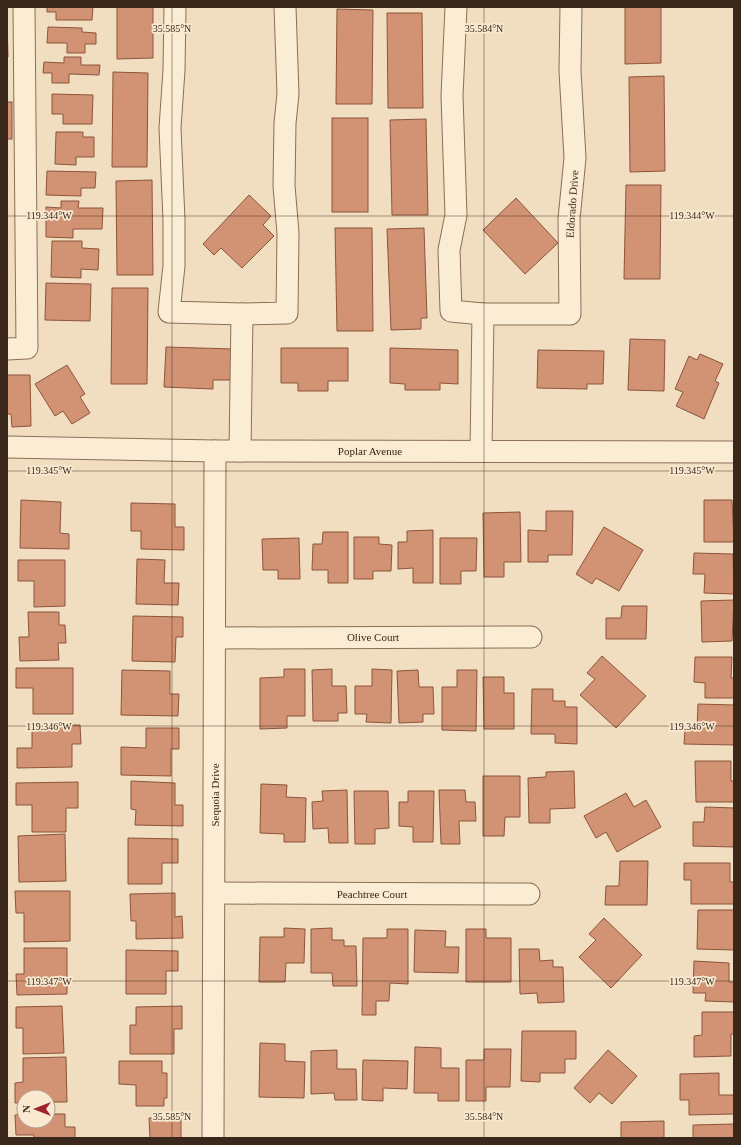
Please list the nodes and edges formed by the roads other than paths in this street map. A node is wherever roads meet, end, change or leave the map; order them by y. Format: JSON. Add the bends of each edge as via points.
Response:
{"nodes":[{"id":1,"x":24,"y":7,"type":"edge"},
{"id":2,"x":175,"y":7,"type":"edge"},
{"id":3,"x":285,"y":7,"type":"edge"},
{"id":4,"x":456,"y":7,"type":"edge"},
{"id":5,"x":571,"y":7,"type":"edge"},
{"id":6,"x":16,"y":152,"type":"edge"},
{"id":7,"x":242,"y":314,"type":"junction"},
{"id":8,"x":483,"y":314,"type":"junction"},
{"id":9,"x":7,"y":349,"type":"edge"},
{"id":10,"x":7,"y":447,"type":"edge"},
{"id":11,"x":216,"y":451,"type":"junction"},
{"id":12,"x":240,"y":451,"type":"junction"},
{"id":13,"x":481,"y":451,"type":"junction"},
{"id":14,"x":734,"y":452,"type":"edge"},
{"id":15,"x":531,"y":637,"type":"dead end"},
{"id":16,"x":216,"y":638,"type":"junction"},
{"id":17,"x":214,"y":893,"type":"junction"},
{"id":18,"x":529,"y":894,"type":"dead end"},
{"id":19,"x":213,"y":1138,"type":"edge"}],
"edges":[{"from":1,"to":6,"type":"street"},
{"from":2,"to":7,"type":"street","via":[[170,128],[174,266],[169,312]]},
{"from":3,"to":7,"type":"street","via":[[288,94],[284,186],[288,233],[287,313]]},
{"from":4,"to":8,"type":"street","name":"Eldorado Drive","via":[[452,96],[456,215],[449,250],[451,311]]},
{"from":5,"to":8,"type":"street","name":"Eldorado Drive","via":[[570,71],[575,158],[569,219],[570,314]]},
{"from":6,"to":9,"type":"street","via":[[27,348]]},
{"from":7,"to":12,"type":"street"},
{"from":8,"to":13,"type":"street"},
{"from":10,"to":11,"type":"street","name":"Poplar Avenue"},
{"from":11,"to":12,"type":"street","name":"Poplar Avenue"},
{"from":11,"to":16,"type":"street","name":"Sequoia Drive"},
{"from":12,"to":13,"type":"street","name":"Poplar Avenue"},
{"from":13,"to":14,"type":"street","name":"Poplar Avenue"},
{"from":15,"to":16,"type":"street","name":"Olive Court"},
{"from":16,"to":17,"type":"street","name":"Sequoia Drive"},
{"from":17,"to":18,"type":"street","name":"Peachtree Court"},
{"from":17,"to":19,"type":"street","name":"Sequoia Drive"}]}
